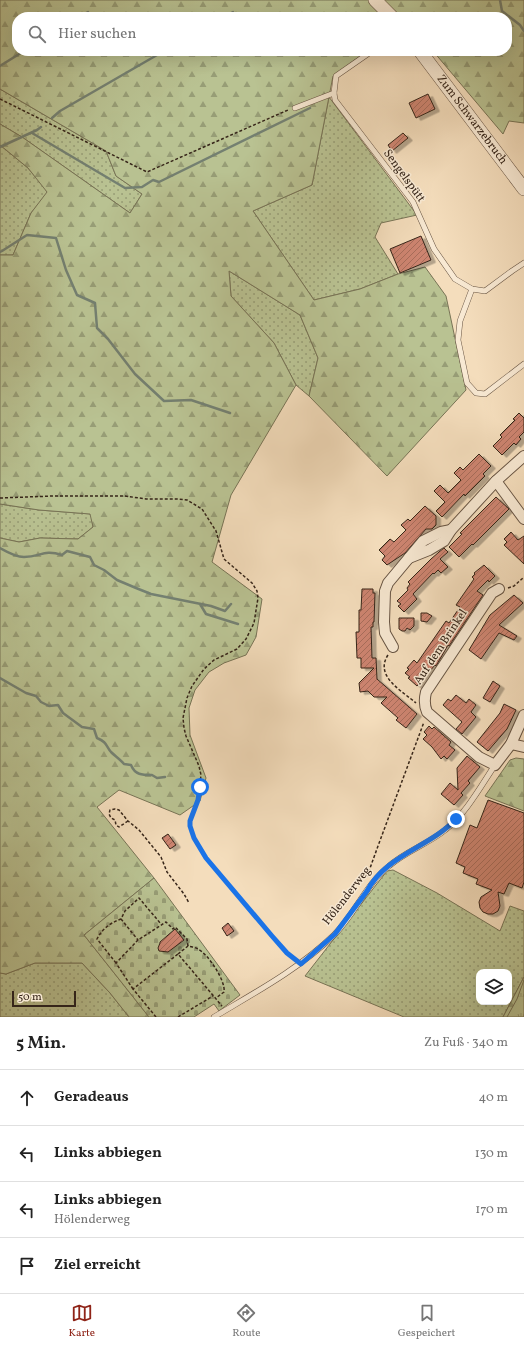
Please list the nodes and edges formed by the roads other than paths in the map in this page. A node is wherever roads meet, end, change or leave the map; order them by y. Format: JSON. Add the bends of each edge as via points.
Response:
{"nodes":[{"id":1,"x":375,"y":0,"type":"edge"},
{"id":2,"x":387,"y":12,"type":"edge"},
{"id":3,"x":365,"y":56,"type":"edge"},
{"id":4,"x":424,"y":56,"type":"edge"},
{"id":5,"x":334,"y":93,"type":"junction"},
{"id":6,"x":295,"y":108,"type":"road end"},
{"id":7,"x":524,"y":189,"type":"edge"},
{"id":8,"x":524,"y":263,"type":"edge"},
{"id":9,"x":472,"y":289,"type":"junction"},
{"id":10,"x":524,"y":364,"type":"edge"},
{"id":11,"x":524,"y":456,"type":"edge"},
{"id":12,"x":496,"y":481,"type":"junction"},
{"id":13,"x":524,"y":518,"type":"edge"},
{"id":14,"x":498,"y":589,"type":"road end"},
{"id":15,"x":393,"y":647,"type":"road end"},
{"id":16,"x":524,"y":715,"type":"edge"},
{"id":17,"x":512,"y":744,"type":"junction"},
{"id":18,"x":524,"y":747,"type":"edge"},
{"id":19,"x":495,"y":765,"type":"junction"},
{"id":20,"x":214,"y":1017,"type":"edge"}],
"edges":[{"from":1,"to":2,"type":"street"},
{"from":3,"to":5,"type":"lane","via":[[336,76]]},
{"from":4,"to":7,"type":"street","name":"Zum Schwarzebruch"},
{"from":5,"to":6,"type":"lane"},
{"from":5,"to":9,"type":"lane","name":"Sengelspütt","via":[[335,100],[412,202],[434,249],[455,279]]},
{"from":8,"to":9,"type":"lane","via":[[485,291]]},
{"from":9,"to":10,"type":"lane","via":[[460,321],[458,340],[467,383],[476,393],[485,394]]},
{"from":11,"to":12,"type":"street"},
{"from":12,"to":13,"type":"street"},
{"from":12,"to":15,"type":"street","via":[[444,541],[409,558],[388,583],[385,592],[384,622],[385,633]]},
{"from":14,"to":19,"type":"street","name":"Auf dem Brinkel","via":[[492,593],[426,692],[424,700],[427,712],[479,757]]},
{"from":16,"to":17,"type":"street","name":"Hölenderweg"},
{"from":17,"to":18,"type":"street"},
{"from":17,"to":19,"type":"street","name":"Hölenderweg"},
{"from":19,"to":20,"type":"lane","name":"Hölenderweg","via":[[473,798],[446,830],[388,866],[370,885],[335,934],[301,964]]}]}
